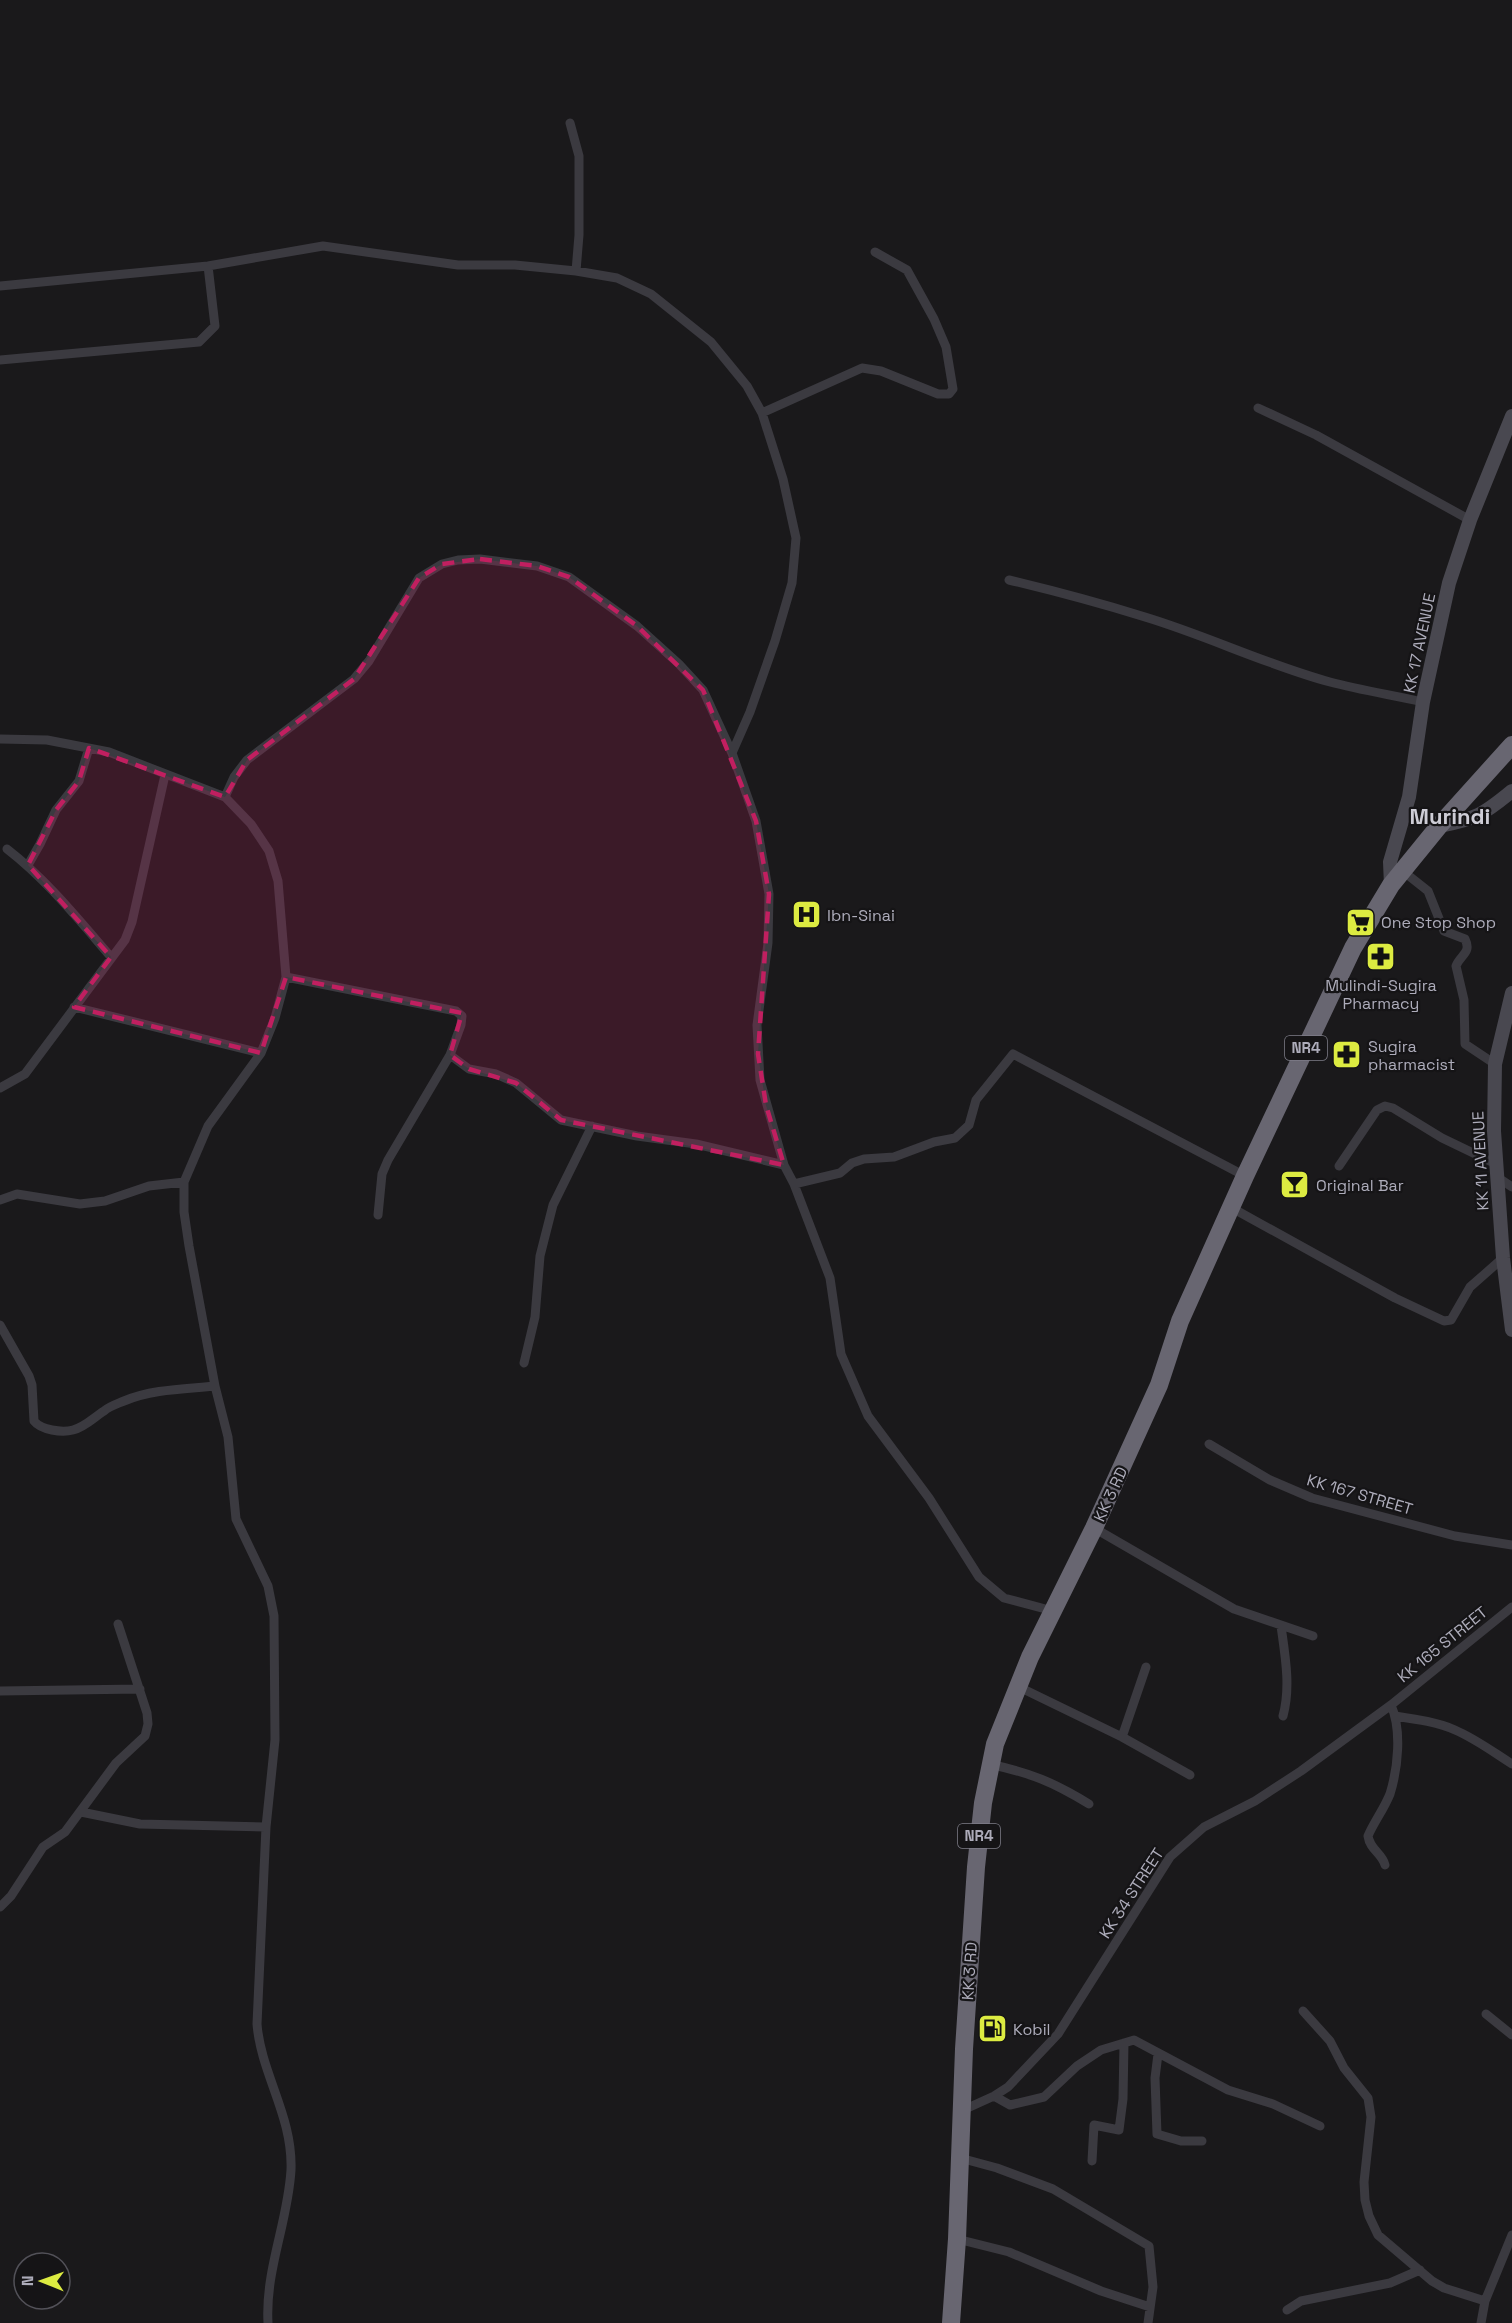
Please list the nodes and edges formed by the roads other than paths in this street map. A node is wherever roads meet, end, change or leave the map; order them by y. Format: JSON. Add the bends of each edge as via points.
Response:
{"nodes":[{"id":1,"x":570,"y":123,"type":"dead end"},
{"id":2,"x":875,"y":252,"type":"dead end"},
{"id":3,"x":208,"y":266,"type":"junction"},
{"id":4,"x":576,"y":271,"type":"junction"},
{"id":5,"x":0,"y":286,"type":"edge"},
{"id":6,"x":0,"y":360,"type":"edge"},
{"id":7,"x":1258,"y":408,"type":"dead end"},
{"id":8,"x":762,"y":413,"type":"junction"},
{"id":9,"x":1512,"y":416,"type":"edge"},
{"id":10,"x":1470,"y":520,"type":"junction"},
{"id":11,"x":1009,"y":580,"type":"dead end"},
{"id":12,"x":1423,"y":702,"type":"junction"},
{"id":13,"x":0,"y":739,"type":"edge"},
{"id":14,"x":1512,"y":745,"type":"edge"},
{"id":15,"x":89,"y":748,"type":"junction"},
{"id":16,"x":732,"y":753,"type":"junction"},
{"id":17,"x":165,"y":775,"type":"junction"},
{"id":18,"x":1512,"y":791,"type":"edge"},
{"id":19,"x":225,"y":797,"type":"junction"},
{"id":20,"x":1439,"y":826,"type":"junction"},
{"id":21,"x":7,"y":849,"type":"dead end"},
{"id":22,"x":28,"y":865,"type":"junction"},
{"id":23,"x":1404,"y":872,"type":"junction"},
{"id":24,"x":1391,"y":885,"type":"junction"},
{"id":25,"x":111,"y":957,"type":"junction"},
{"id":26,"x":286,"y":977,"type":"junction"},
{"id":27,"x":1512,"y":993,"type":"edge"},
{"id":28,"x":74,"y":1007,"type":"junction"},
{"id":29,"x":261,"y":1053,"type":"junction"},
{"id":30,"x":450,"y":1055,"type":"junction"},
{"id":31,"x":1495,"y":1064,"type":"junction"},
{"id":32,"x":0,"y":1088,"type":"edge"},
{"id":33,"x":592,"y":1126,"type":"junction"},
{"id":34,"x":784,"y":1165,"type":"junction"},
{"id":35,"x":1339,"y":1166,"type":"dead end"},
{"id":36,"x":1496,"y":1171,"type":"junction"},
{"id":37,"x":1245,"y":1176,"type":"junction"},
{"id":38,"x":184,"y":1182,"type":"junction"},
{"id":39,"x":794,"y":1184,"type":"junction"},
{"id":40,"x":1512,"y":1187,"type":"edge"},
{"id":41,"x":0,"y":1200,"type":"edge"},
{"id":42,"x":1232,"y":1208,"type":"junction"},
{"id":43,"x":378,"y":1215,"type":"dead end"},
{"id":44,"x":1503,"y":1258,"type":"junction"},
{"id":45,"x":0,"y":1325,"type":"edge"},
{"id":46,"x":1512,"y":1330,"type":"edge"},
{"id":47,"x":524,"y":1363,"type":"dead end"},
{"id":48,"x":215,"y":1386,"type":"junction"},
{"id":49,"x":1209,"y":1444,"type":"dead end"},
{"id":50,"x":1094,"y":1528,"type":"junction"},
{"id":51,"x":1512,"y":1545,"type":"edge"},
{"id":52,"x":1512,"y":1607,"type":"edge"},
{"id":53,"x":1053,"y":1611,"type":"junction"},
{"id":54,"x":118,"y":1624,"type":"dead end"},
{"id":55,"x":1281,"y":1626,"type":"junction"},
{"id":56,"x":1313,"y":1636,"type":"dead end"},
{"id":57,"x":1146,"y":1667,"type":"dead end"},
{"id":58,"x":1017,"y":1686,"type":"junction"},
{"id":59,"x":140,"y":1689,"type":"junction"},
{"id":60,"x":0,"y":1691,"type":"edge"},
{"id":61,"x":1390,"y":1705,"type":"junction"},
{"id":62,"x":1283,"y":1716,"type":"dead end"},
{"id":63,"x":1395,"y":1716,"type":"junction"},
{"id":64,"x":1122,"y":1737,"type":"junction"},
{"id":65,"x":989,"y":1764,"type":"junction"},
{"id":66,"x":1512,"y":1764,"type":"edge"},
{"id":67,"x":1190,"y":1775,"type":"dead end"},
{"id":68,"x":1089,"y":1804,"type":"dead end"},
{"id":69,"x":81,"y":1812,"type":"junction"},
{"id":70,"x":266,"y":1827,"type":"junction"},
{"id":71,"x":1385,"y":1865,"type":"dead end"},
{"id":72,"x":0,"y":1906,"type":"edge"},
{"id":73,"x":1303,"y":2011,"type":"dead end"},
{"id":74,"x":1486,"y":2014,"type":"dead end"},
{"id":75,"x":1512,"y":2035,"type":"edge"},
{"id":76,"x":1124,"y":2043,"type":"junction"},
{"id":77,"x":1158,"y":2054,"type":"junction"},
{"id":78,"x":994,"y":2096,"type":"junction"},
{"id":79,"x":961,"y":2111,"type":"junction"},
{"id":80,"x":1320,"y":2126,"type":"dead end"},
{"id":81,"x":1202,"y":2140,"type":"dead end"},
{"id":82,"x":960,"y":2158,"type":"junction"},
{"id":83,"x":1092,"y":2161,"type":"dead end"},
{"id":84,"x":1512,"y":2235,"type":"edge"},
{"id":85,"x":957,"y":2239,"type":"junction"},
{"id":86,"x":1420,"y":2270,"type":"junction"},
{"id":87,"x":1485,"y":2301,"type":"junction"},
{"id":88,"x":1150,"y":2307,"type":"junction"},
{"id":89,"x":1287,"y":2310,"type":"dead end"},
{"id":90,"x":268,"y":2323,"type":"edge"},
{"id":91,"x":951,"y":2323,"type":"edge"},
{"id":92,"x":1148,"y":2323,"type":"edge"},
{"id":93,"x":1481,"y":2323,"type":"edge"}],
"edges":[{"from":1,"to":4,"type":"street","via":[[579,156]]},
{"from":2,"to":8,"type":"street","via":[[907,270],[945,346],[953,389],[948,394],[938,394],[881,371],[862,368]]},
{"from":3,"to":4,"type":"street","via":[[323,246],[458,265]]},
{"from":3,"to":5,"type":"street"},
{"from":3,"to":6,"type":"street","via":[[215,326],[199,342]]},
{"from":4,"to":8,"type":"street","via":[[617,278],[651,294],[711,342],[747,386]]},
{"from":7,"to":10,"type":"street","via":[[1316,435]]},
{"from":8,"to":16,"type":"street","via":[[783,479],[796,556],[775,641]]},
{"from":9,"to":10,"type":"street","name":"KK 17 AVENUE"},
{"from":10,"to":12,"type":"street","name":"KK 17 AVENUE","via":[[1449,583]]},
{"from":11,"to":12,"type":"street","via":[[1146,617],[1331,682]]},
{"from":12,"to":24,"type":"street","name":"KK 17 AVENUE","via":[[1409,797],[1390,862]]},
{"from":13,"to":15,"type":"street","via":[[47,740]]},
{"from":14,"to":20,"type":"highway","name":"KK 3 RD","number":"NR4"},
{"from":15,"to":17,"type":"street"},
{"from":15,"to":22,"type":"street","via":[[79,781],[56,810]]},
{"from":16,"to":19,"type":"street","via":[[703,690],[679,664],[637,626],[569,577],[537,566],[458,560],[442,564],[419,578],[354,679],[247,760]]},
{"from":16,"to":34,"type":"street","via":[[756,821],[769,894],[758,1053],[760,1080]]},
{"from":17,"to":19,"type":"street"},
{"from":17,"to":25,"type":"street","via":[[132,922],[125,940]]},
{"from":18,"to":20,"type":"street","via":[[1471,820]]},
{"from":19,"to":26,"type":"street","via":[[251,824],[269,851],[278,881]]},
{"from":20,"to":23,"type":"highway","name":"KK 3 RD","number":"NR4"},
{"from":21,"to":22,"type":"street"},
{"from":22,"to":25,"type":"street"},
{"from":23,"to":24,"type":"highway","name":"KK 3 RD","number":"NR4"},
{"from":23,"to":31,"type":"street","via":[[1428,891],[1444,931],[1468,944],[1456,966],[1464,1000],[1465,1044]]},
{"from":24,"to":37,"type":"highway","name":"KK 3 RD","number":"NR4","via":[[1353,948]]},
{"from":25,"to":28,"type":"street"},
{"from":26,"to":29,"type":"street","via":[[276,1018]]},
{"from":26,"to":30,"type":"street","via":[[456,1011],[462,1016],[461,1025]]},
{"from":27,"to":31,"type":"street","name":"KK 11 AVENUE"},
{"from":28,"to":29,"type":"street"},
{"from":28,"to":32,"type":"street","via":[[24,1074]]},
{"from":29,"to":38,"type":"street","via":[[208,1126]]},
{"from":30,"to":33,"type":"street","via":[[469,1069],[516,1083],[561,1120]]},
{"from":30,"to":43,"type":"street","via":[[388,1160],[382,1174]]},
{"from":31,"to":36,"type":"street","name":"KK 11 AVENUE"},
{"from":33,"to":34,"type":"street","via":[[696,1144]]},
{"from":33,"to":47,"type":"street","via":[[553,1205],[540,1256],[535,1317]]},
{"from":34,"to":39,"type":"street"},
{"from":35,"to":36,"type":"street","via":[[1377,1110],[1385,1106]]},
{"from":36,"to":40,"type":"street"},
{"from":36,"to":44,"type":"street","name":"KK 11 AVENUE"},
{"from":37,"to":39,"type":"street","via":[[1013,1054],[976,1100],[969,1125],[955,1138],[894,1157],[852,1162],[840,1173]]},
{"from":37,"to":42,"type":"highway","name":"KK 3 RD","number":"NR4"},
{"from":38,"to":41,"type":"street","via":[[149,1186],[105,1201],[80,1204],[17,1194]]},
{"from":38,"to":48,"type":"street","via":[[189,1246]]},
{"from":39,"to":53,"type":"street","via":[[830,1278],[841,1354],[868,1416],[929,1498],[979,1577],[1004,1598]]},
{"from":42,"to":44,"type":"street","via":[[1444,1321],[1451,1320],[1470,1287]]},
{"from":42,"to":50,"type":"highway","name":"KK 3 RD","number":"NR4","via":[[1180,1321],[1159,1385]]},
{"from":44,"to":46,"type":"street","name":"KK 11 AVENUE"},
{"from":45,"to":48,"type":"street","via":[[29,1376],[34,1421],[38,1426],[63,1432],[75,1430],[128,1399]]},
{"from":48,"to":70,"type":"street","via":[[228,1437],[236,1519],[268,1586],[274,1616],[275,1740]]},
{"from":49,"to":51,"type":"street","name":"KK 167 STREET","via":[[1270,1480],[1312,1498],[1455,1536]]},
{"from":50,"to":53,"type":"highway","name":"KK 3 RD","number":"NR4"},
{"from":50,"to":55,"type":"street","via":[[1234,1609]]},
{"from":52,"to":61,"type":"street","name":"KK 165 STREET"},
{"from":53,"to":58,"type":"highway","name":"KK 3 RD","number":"NR4"},
{"from":54,"to":59,"type":"street"},
{"from":55,"to":56,"type":"street"},
{"from":55,"to":62,"type":"street","via":[[1287,1681]]},
{"from":57,"to":64,"type":"street"},
{"from":58,"to":64,"type":"street"},
{"from":58,"to":65,"type":"highway","name":"KK 3 RD","number":"NR4"},
{"from":59,"to":60,"type":"street"},
{"from":59,"to":69,"type":"street","via":[[147,1713],[145,1736],[116,1763]]},
{"from":61,"to":63,"type":"street"},
{"from":61,"to":78,"type":"street","name":"KK 34 STREET","via":[[1275,1789],[1204,1827],[1177,1850],[1058,2034],[1022,2074]]},
{"from":63,"to":66,"type":"street","via":[[1455,1729]]},
{"from":63,"to":71,"type":"street","via":[[1393,1780],[1368,1836]]},
{"from":64,"to":67,"type":"street"},
{"from":65,"to":68,"type":"street","via":[[1037,1776]]},
{"from":65,"to":79,"type":"highway","name":"KK 3 RD","number":"NR4","via":[[976,1867]]},
{"from":69,"to":70,"type":"street","via":[[140,1824]]},
{"from":69,"to":72,"type":"street","via":[[65,1832],[43,1847]]},
{"from":70,"to":90,"type":"street","via":[[257,2024],[287,2125],[291,2171],[267,2292]]},
{"from":73,"to":86,"type":"street","via":[[1330,2041],[1344,2068],[1368,2098],[1371,2117],[1364,2182],[1369,2216],[1378,2235]]},
{"from":74,"to":75,"type":"street"},
{"from":76,"to":77,"type":"street","via":[[1134,2040]]},
{"from":76,"to":78,"type":"street","via":[[1101,2049],[1044,2097],[1010,2105]]},
{"from":76,"to":83,"type":"street","via":[[1119,2130],[1094,2125]]},
{"from":77,"to":80,"type":"street","via":[[1228,2090],[1273,2104]]},
{"from":77,"to":81,"type":"street","via":[[1157,2134],[1181,2141]]},
{"from":78,"to":79,"type":"street","name":"KK 34 STREET"},
{"from":79,"to":82,"type":"highway","name":"KK 3 RD","number":"NR4"},
{"from":82,"to":85,"type":"highway","name":"KK 3 RD","number":"NR4"},
{"from":82,"to":88,"type":"street","via":[[1053,2189],[1149,2246],[1153,2287]]},
{"from":84,"to":87,"type":"street"},
{"from":85,"to":88,"type":"street","via":[[1009,2252]]},
{"from":85,"to":91,"type":"highway","name":"KK 3 RD","number":"NR4"},
{"from":86,"to":87,"type":"street","via":[[1444,2288]]},
{"from":86,"to":89,"type":"street","via":[[1390,2283],[1301,2301]]},
{"from":87,"to":93,"type":"street"},
{"from":88,"to":92,"type":"street"}]}
